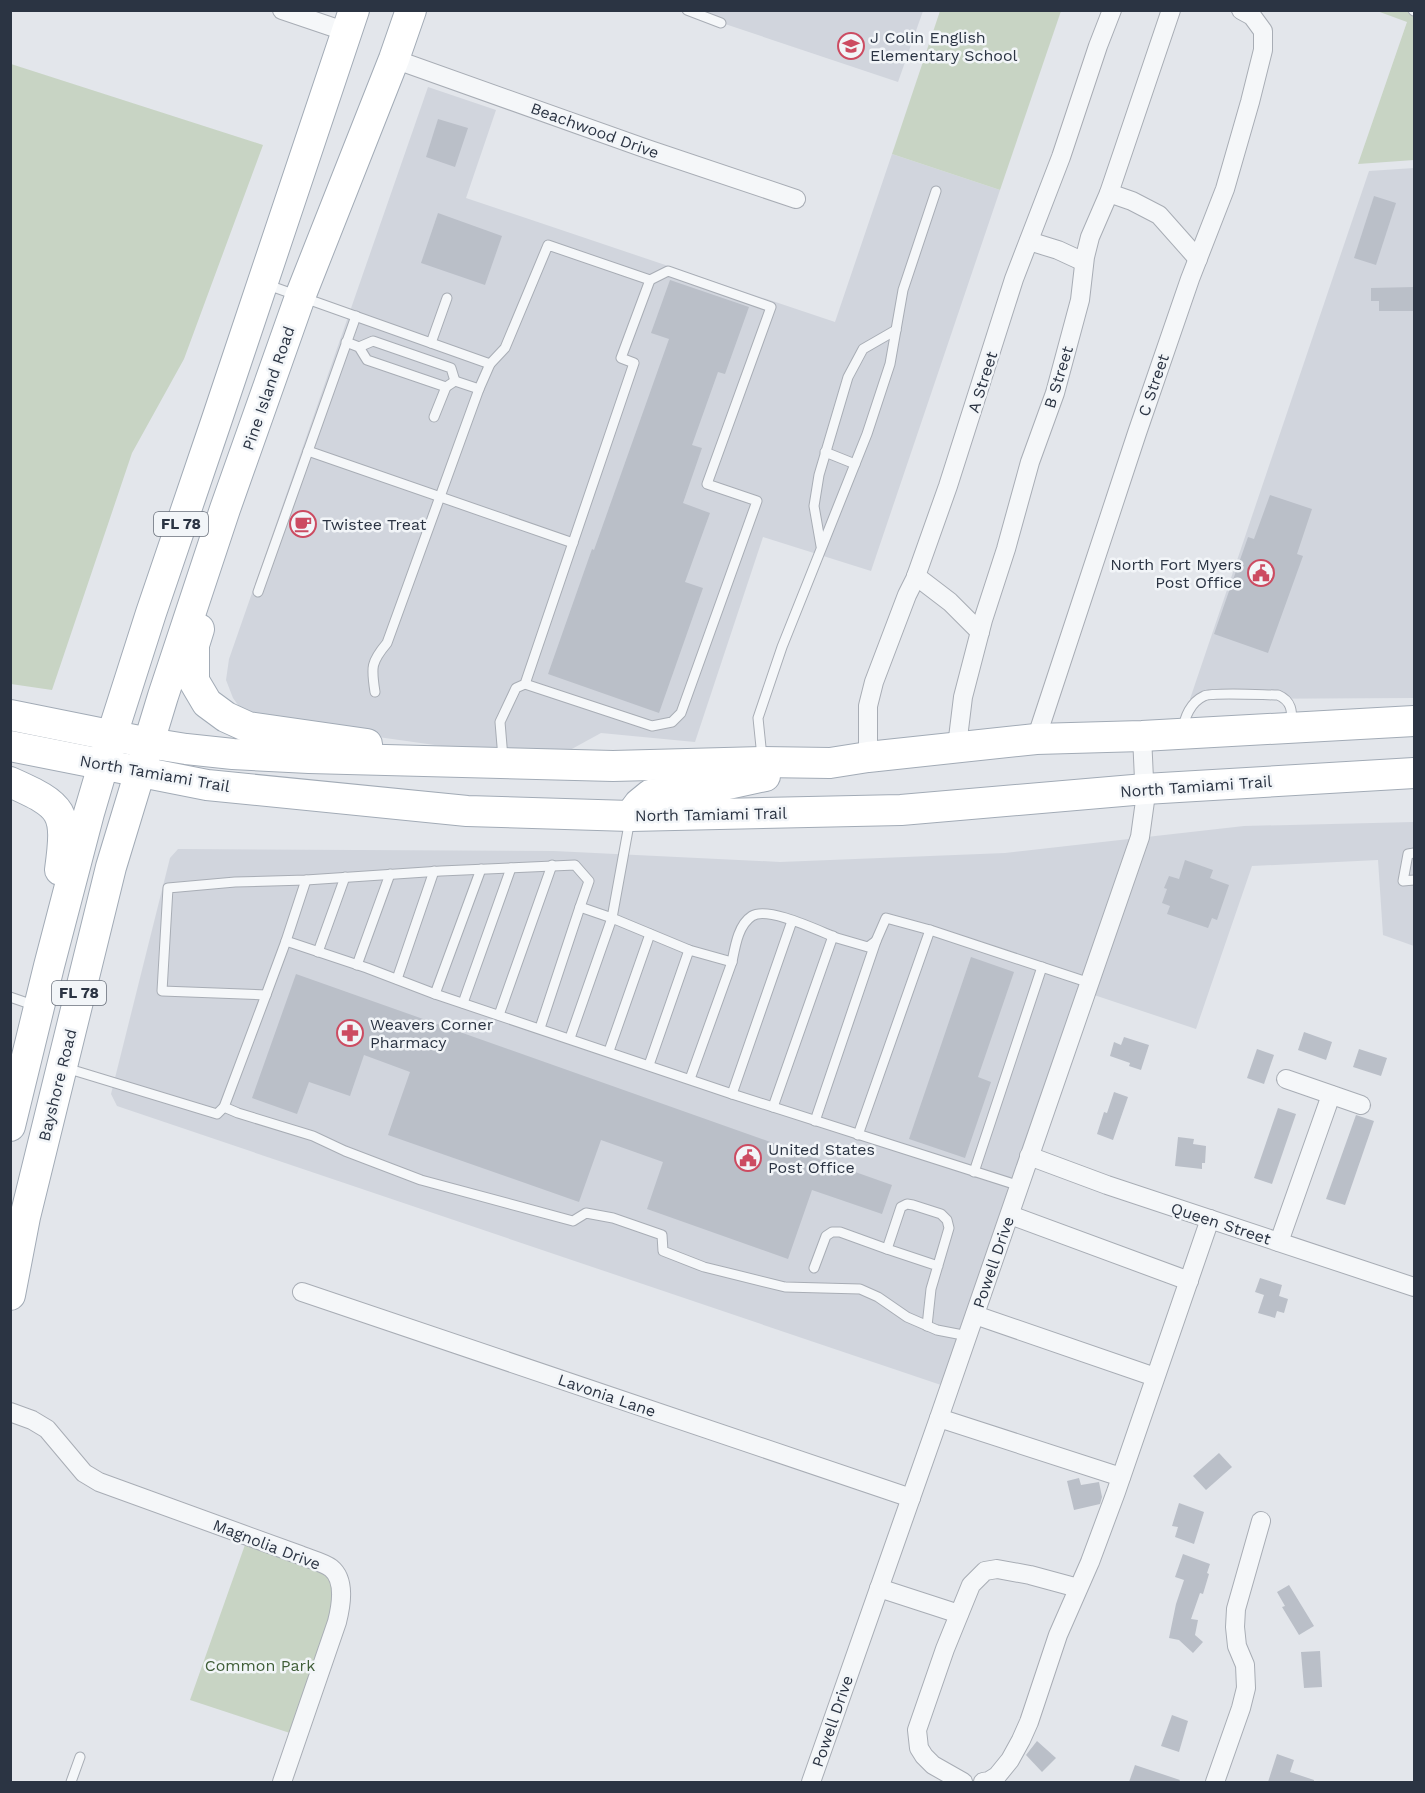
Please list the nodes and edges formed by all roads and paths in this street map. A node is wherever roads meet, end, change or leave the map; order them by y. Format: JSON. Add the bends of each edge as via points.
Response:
{"nodes":[{"id":1,"x":282,"y":10,"type":"edge"},
{"id":2,"x":411,"y":10,"type":"edge"},
{"id":3,"x":687,"y":10,"type":"edge"},
{"id":4,"x":1112,"y":10,"type":"edge"},
{"id":5,"x":1170,"y":10,"type":"edge"},
{"id":6,"x":1241,"y":10,"type":"edge"},
{"id":7,"x":350,"y":21,"type":"edge"},
{"id":8,"x":721,"y":23,"type":"dead end"},
{"id":9,"x":394,"y":59,"type":"junction"},
{"id":10,"x":936,"y":190,"type":"dead end"},
{"id":11,"x":1109,"y":194,"type":"junction"},
{"id":12,"x":796,"y":199,"type":"dead end"},
{"id":13,"x":1029,"y":241,"type":"junction"},
{"id":14,"x":1198,"y":259,"type":"junction"},
{"id":15,"x":1084,"y":262,"type":"junction"},
{"id":16,"x":650,"y":280,"type":"junction"},
{"id":17,"x":263,"y":284,"type":"junction"},
{"id":18,"x":300,"y":297,"type":"junction"},
{"id":19,"x":447,"y":298,"type":"dead end"},
{"id":20,"x":356,"y":316,"type":"junction"},
{"id":21,"x":896,"y":330,"type":"junction"},
{"id":22,"x":346,"y":342,"type":"junction"},
{"id":23,"x":431,"y":343,"type":"junction"},
{"id":24,"x":359,"y":347,"type":"junction"},
{"id":25,"x":490,"y":364,"type":"junction"},
{"id":26,"x":455,"y":381,"type":"junction"},
{"id":27,"x":446,"y":387,"type":"junction"},
{"id":28,"x":479,"y":389,"type":"junction"},
{"id":29,"x":434,"y":417,"type":"dead end"},
{"id":30,"x":308,"y":451,"type":"junction"},
{"id":31,"x":825,"y":452,"type":"junction"},
{"id":32,"x":855,"y":464,"type":"junction"},
{"id":33,"x":440,"y":498,"type":"junction"},
{"id":34,"x":225,"y":509,"type":"junction"},
{"id":35,"x":573,"y":543,"type":"junction"},
{"id":36,"x":821,"y":546,"type":"junction"},
{"id":37,"x":916,"y":576,"type":"junction"},
{"id":38,"x":258,"y":592,"type":"dead end"},
{"id":39,"x":980,"y":632,"type":"junction"},
{"id":40,"x":525,"y":684,"type":"junction"},
{"id":41,"x":375,"y":692,"type":"dead end"},
{"id":42,"x":10,"y":715,"type":"edge"},
{"id":43,"x":1414,"y":721,"type":"edge"},
{"id":44,"x":1292,"y":728,"type":"junction"},
{"id":45,"x":1182,"y":734,"type":"junction"},
{"id":46,"x":112,"y":735,"type":"junction"},
{"id":47,"x":1142,"y":736,"type":"junction"},
{"id":48,"x":1036,"y":739,"type":"junction"},
{"id":49,"x":149,"y":742,"type":"junction"},
{"id":50,"x":10,"y":746,"type":"edge"},
{"id":51,"x":957,"y":746,"type":"junction"},
{"id":52,"x":868,"y":757,"type":"junction"},
{"id":53,"x":762,"y":762,"type":"junction"},
{"id":54,"x":504,"y":763,"type":"junction"},
{"id":55,"x":830,"y":763,"type":"junction"},
{"id":56,"x":104,"y":765,"type":"junction"},
{"id":57,"x":140,"y":772,"type":"junction"},
{"id":58,"x":1414,"y":773,"type":"edge"},
{"id":59,"x":10,"y":782,"type":"edge"},
{"id":60,"x":1145,"y":789,"type":"junction"},
{"id":61,"x":630,"y":816,"type":"junction"},
{"id":62,"x":1414,"y":854,"type":"edge"},
{"id":63,"x":552,"y":865,"type":"junction"},
{"id":64,"x":481,"y":868,"type":"junction"},
{"id":65,"x":511,"y":868,"type":"junction"},
{"id":66,"x":434,"y":871,"type":"junction"},
{"id":67,"x":390,"y":874,"type":"junction"},
{"id":68,"x":345,"y":877,"type":"junction"},
{"id":69,"x":306,"y":880,"type":"junction"},
{"id":70,"x":1414,"y":880,"type":"edge"},
{"id":71,"x":580,"y":907,"type":"junction"},
{"id":72,"x":612,"y":918,"type":"junction"},
{"id":73,"x":792,"y":921,"type":"junction"},
{"id":74,"x":930,"y":930,"type":"junction"},
{"id":75,"x":650,"y":934,"type":"junction"},
{"id":76,"x":833,"y":936,"type":"junction"},
{"id":77,"x":286,"y":941,"type":"junction"},
{"id":78,"x":876,"y":941,"type":"junction"},
{"id":79,"x":690,"y":950,"type":"junction"},
{"id":80,"x":318,"y":952,"type":"junction"},
{"id":81,"x":732,"y":962,"type":"junction"},
{"id":82,"x":357,"y":965,"type":"junction"},
{"id":83,"x":49,"y":966,"type":"junction"},
{"id":84,"x":1042,"y":967,"type":"junction"},
{"id":85,"x":397,"y":980,"type":"junction"},
{"id":86,"x":1090,"y":983,"type":"junction"},
{"id":87,"x":435,"y":994,"type":"junction"},
{"id":88,"x":266,"y":995,"type":"junction"},
{"id":89,"x":10,"y":998,"type":"edge"},
{"id":90,"x":463,"y":1003,"type":"junction"},
{"id":91,"x":39,"y":1007,"type":"junction"},
{"id":92,"x":499,"y":1015,"type":"junction"},
{"id":93,"x":540,"y":1028,"type":"junction"},
{"id":94,"x":570,"y":1038,"type":"junction"},
{"id":95,"x":609,"y":1051,"type":"junction"},
{"id":96,"x":649,"y":1065,"type":"junction"},
{"id":97,"x":62,"y":1067,"type":"junction"},
{"id":98,"x":690,"y":1079,"type":"junction"},
{"id":99,"x":1286,"y":1079,"type":"dead end"},
{"id":100,"x":732,"y":1094,"type":"junction"},
{"id":101,"x":1331,"y":1095,"type":"junction"},
{"id":102,"x":1361,"y":1105,"type":"dead end"},
{"id":103,"x":224,"y":1107,"type":"junction"},
{"id":104,"x":773,"y":1107,"type":"junction"},
{"id":105,"x":815,"y":1121,"type":"junction"},
{"id":106,"x":10,"y":1126,"type":"edge"},
{"id":107,"x":858,"y":1135,"type":"junction"},
{"id":108,"x":1029,"y":1156,"type":"junction"},
{"id":109,"x":974,"y":1172,"type":"junction"},
{"id":110,"x":1020,"y":1186,"type":"junction"},
{"id":111,"x":1010,"y":1215,"type":"junction"},
{"id":112,"x":1210,"y":1219,"type":"junction"},
{"id":113,"x":1279,"y":1242,"type":"junction"},
{"id":114,"x":887,"y":1249,"type":"junction"},
{"id":115,"x":938,"y":1266,"type":"junction"},
{"id":116,"x":814,"y":1268,"type":"dead end"},
{"id":117,"x":1189,"y":1281,"type":"junction"},
{"id":118,"x":1414,"y":1287,"type":"edge"},
{"id":119,"x":302,"y":1292,"type":"dead end"},
{"id":120,"x":10,"y":1295,"type":"edge"},
{"id":121,"x":975,"y":1316,"type":"junction"},
{"id":122,"x":927,"y":1326,"type":"junction"},
{"id":123,"x":968,"y":1336,"type":"junction"},
{"id":124,"x":1155,"y":1377,"type":"junction"},
{"id":125,"x":10,"y":1412,"type":"edge"},
{"id":126,"x":939,"y":1418,"type":"junction"},
{"id":127,"x":1121,"y":1477,"type":"junction"},
{"id":128,"x":910,"y":1498,"type":"junction"},
{"id":129,"x":1261,"y":1521,"type":"dead end"},
{"id":130,"x":879,"y":1588,"type":"junction"},
{"id":131,"x":1078,"y":1588,"type":"junction"},
{"id":132,"x":959,"y":1614,"type":"junction"},
{"id":133,"x":80,"y":1757,"type":"dead end"},
{"id":134,"x":71,"y":1782,"type":"edge"},
{"id":135,"x":282,"y":1782,"type":"edge"},
{"id":136,"x":811,"y":1782,"type":"edge"},
{"id":137,"x":963,"y":1782,"type":"edge"},
{"id":138,"x":983,"y":1782,"type":"edge"},
{"id":139,"x":1215,"y":1782,"type":"edge"}],
"edges":[{"from":1,"to":7,"type":"street"},
{"from":2,"to":9,"type":"main road","name":"Pine Island Road","number":"FL 78"},
{"from":3,"to":8,"type":"lane"},
{"from":4,"to":13,"type":"street","name":"A Street"},
{"from":5,"to":11,"type":"street","name":"B Street"},
{"from":6,"to":14,"type":"street","name":"C Street","via":[[1252,16],[1263,31],[1263,50],[1225,189]]},
{"from":7,"to":17,"type":"main road","number":"FL 78"},
{"from":9,"to":12,"type":"street","name":"Beachwood Drive"},
{"from":9,"to":18,"type":"main road","name":"Pine Island Road","number":"FL 78"},
{"from":10,"to":21,"type":"lane","via":[[903,290]]},
{"from":11,"to":14,"type":"street","via":[[1159,215]]},
{"from":11,"to":15,"type":"street","name":"B Street"},
{"from":13,"to":15,"type":"street"},
{"from":13,"to":37,"type":"street","name":"A Street"},
{"from":14,"to":48,"type":"street","name":"C Street"},
{"from":15,"to":39,"type":"street","name":"B Street","via":[[1080,300],[1058,381]]},
{"from":16,"to":25,"type":"lane","via":[[548,245],[505,348]]},
{"from":16,"to":35,"type":"lane","via":[[621,358],[634,363]]},
{"from":16,"to":40,"type":"lane","via":[[668,271],[771,307],[708,484],[757,501],[681,713],[672,722],[652,726]]},
{"from":17,"to":18,"type":"lane"},
{"from":17,"to":46,"type":"main road","number":"FL 78"},
{"from":18,"to":20,"type":"lane"},
{"from":18,"to":34,"type":"main road","name":"Pine Island Road","number":"FL 78"},
{"from":19,"to":23,"type":"lane"},
{"from":20,"to":22,"type":"lane"},
{"from":20,"to":23,"type":"lane"},
{"from":21,"to":31,"type":"lane","via":[[863,350],[848,377]]},
{"from":21,"to":32,"type":"lane","via":[[890,364]]},
{"from":22,"to":24,"type":"lane"},
{"from":22,"to":30,"type":"lane"},
{"from":23,"to":25,"type":"lane"},
{"from":24,"to":26,"type":"lane","via":[[373,341],[451,368]]},
{"from":24,"to":27,"type":"lane","via":[[367,360]]},
{"from":25,"to":28,"type":"lane"},
{"from":26,"to":27,"type":"lane"},
{"from":26,"to":28,"type":"lane"},
{"from":27,"to":29,"type":"lane"},
{"from":28,"to":33,"type":"lane"},
{"from":30,"to":33,"type":"lane"},
{"from":30,"to":38,"type":"lane"},
{"from":31,"to":32,"type":"lane"},
{"from":31,"to":36,"type":"lane","via":[[814,506]]},
{"from":32,"to":36,"type":"lane"},
{"from":33,"to":35,"type":"lane"},
{"from":33,"to":41,"type":"lane","via":[[387,643],[375,657]]},
{"from":34,"to":49,"type":"main road","name":"Pine Island Road","number":"FL 78"},
{"from":34,"to":54,"type":"main road","via":[[211,586],[194,645],[194,681],[207,703],[248,727]]},
{"from":35,"to":40,"type":"lane"},
{"from":36,"to":53,"type":"lane","via":[[758,718]]},
{"from":37,"to":39,"type":"street"},
{"from":37,"to":52,"type":"street","name":"A Street","via":[[868,706]]},
{"from":39,"to":51,"type":"street","name":"B Street","via":[[963,697]]},
{"from":40,"to":54,"type":"lane","via":[[516,688],[500,722]]},
{"from":42,"to":46,"type":"main road","name":"North Tamiami Trail"},
{"from":43,"to":44,"type":"main road","name":"North Tamiami Trail"},
{"from":44,"to":45,"type":"main road","name":"North Tamiami Trail"},
{"from":44,"to":45,"type":"lane","via":[[1292,708],[1278,694],[1205,695],[1187,714]]},
{"from":45,"to":47,"type":"main road","name":"North Tamiami Trail"},
{"from":46,"to":49,"type":"main road","name":"North Tamiami Trail"},
{"from":46,"to":56,"type":"main road","number":"FL 78"},
{"from":47,"to":48,"type":"main road","name":"North Tamiami Trail"},
{"from":47,"to":60,"type":"street","name":"Powell Drive"},
{"from":48,"to":51,"type":"main road","name":"North Tamiami Trail"},
{"from":49,"to":54,"type":"main road","name":"North Tamiami Trail","via":[[233,754]]},
{"from":49,"to":57,"type":"main road","name":"Pine Island Road","number":"FL 78"},
{"from":50,"to":56,"type":"main road","name":"North Tamiami Trail"},
{"from":51,"to":52,"type":"main road","name":"North Tamiami Trail"},
{"from":52,"to":55,"type":"main road","name":"North Tamiami Trail"},
{"from":53,"to":54,"type":"main road","name":"North Tamiami Trail","via":[[613,766]]},
{"from":53,"to":55,"type":"main road","name":"North Tamiami Trail"},
{"from":55,"to":61,"type":"main road","via":[[714,787],[650,795]]},
{"from":56,"to":57,"type":"main road","name":"North Tamiami Trail"},
{"from":56,"to":83,"type":"main road","number":"FL 78"},
{"from":57,"to":61,"type":"main road","name":"North Tamiami Trail","via":[[207,785],[455,810]]},
{"from":57,"to":97,"type":"main road","name":"Bayshore Road","number":"FL 78","via":[[111,867]]},
{"from":58,"to":60,"type":"main road","name":"North Tamiami Trail"},
{"from":59,"to":83,"type":"main road","via":[[42,796],[60,814],[64,840]]},
{"from":60,"to":61,"type":"main road","name":"North Tamiami Trail","via":[[901,810]]},
{"from":60,"to":86,"type":"street","name":"Powell Drive","via":[[1140,837]]},
{"from":61,"to":72,"type":"lane"},
{"from":62,"to":70,"type":"lane","via":[[1408,854],[1403,881]]},
{"from":63,"to":65,"type":"lane"},
{"from":63,"to":71,"type":"lane","via":[[574,865],[589,881]]},
{"from":63,"to":92,"type":"lane"},
{"from":64,"to":65,"type":"lane"},
{"from":64,"to":66,"type":"lane"},
{"from":64,"to":87,"type":"lane"},
{"from":65,"to":90,"type":"lane"},
{"from":66,"to":67,"type":"lane"},
{"from":66,"to":85,"type":"lane"},
{"from":67,"to":68,"type":"lane"},
{"from":67,"to":82,"type":"lane"},
{"from":68,"to":69,"type":"lane"},
{"from":68,"to":80,"type":"lane"},
{"from":69,"to":77,"type":"lane"},
{"from":69,"to":88,"type":"lane","via":[[168,888],[162,991]]},
{"from":71,"to":72,"type":"lane"},
{"from":71,"to":93,"type":"lane"},
{"from":72,"to":75,"type":"lane"},
{"from":72,"to":94,"type":"lane"},
{"from":73,"to":76,"type":"lane"},
{"from":73,"to":81,"type":"lane","via":[[755,914],[739,935]]},
{"from":73,"to":100,"type":"lane"},
{"from":74,"to":78,"type":"lane","via":[[886,918]]},
{"from":74,"to":84,"type":"lane"},
{"from":74,"to":107,"type":"lane"},
{"from":75,"to":79,"type":"lane"},
{"from":75,"to":95,"type":"lane"},
{"from":76,"to":78,"type":"lane","via":[[868,946]]},
{"from":76,"to":104,"type":"lane"},
{"from":77,"to":80,"type":"lane"},
{"from":77,"to":88,"type":"lane"},
{"from":78,"to":105,"type":"lane"},
{"from":79,"to":81,"type":"lane"},
{"from":79,"to":96,"type":"lane"},
{"from":80,"to":82,"type":"lane"},
{"from":81,"to":98,"type":"lane"},
{"from":82,"to":85,"type":"lane"},
{"from":83,"to":91,"type":"main road","number":"FL 78"},
{"from":84,"to":86,"type":"lane"},
{"from":84,"to":109,"type":"lane"},
{"from":85,"to":87,"type":"lane"},
{"from":86,"to":108,"type":"street","name":"Powell Drive"},
{"from":87,"to":90,"type":"lane"},
{"from":88,"to":103,"type":"lane"},
{"from":89,"to":91,"type":"lane"},
{"from":90,"to":92,"type":"lane"},
{"from":91,"to":106,"type":"main road","number":"FL 78"},
{"from":92,"to":93,"type":"lane"},
{"from":93,"to":94,"type":"lane"},
{"from":94,"to":95,"type":"lane"},
{"from":95,"to":96,"type":"lane"},
{"from":96,"to":98,"type":"lane"},
{"from":97,"to":103,"type":"lane","via":[[217,1114]]},
{"from":97,"to":120,"type":"main road","name":"Bayshore Road","number":"FL 78"},
{"from":98,"to":100,"type":"lane"},
{"from":99,"to":101,"type":"street"},
{"from":100,"to":104,"type":"lane"},
{"from":101,"to":102,"type":"street"},
{"from":101,"to":113,"type":"street"},
{"from":103,"to":122,"type":"lane","via":[[313,1136],[421,1180],[573,1221],[586,1213],[613,1218],[662,1235],[663,1251],[704,1267],[785,1287],[860,1289]]},
{"from":104,"to":105,"type":"lane"},
{"from":105,"to":107,"type":"lane"},
{"from":107,"to":109,"type":"lane"},
{"from":108,"to":110,"type":"street","name":"Powell Drive"},
{"from":108,"to":112,"type":"street","name":"Queen Street"},
{"from":109,"to":110,"type":"lane"},
{"from":110,"to":111,"type":"street","name":"Powell Drive"},
{"from":111,"to":117,"type":"street"},
{"from":111,"to":121,"type":"street","name":"Powell Drive"},
{"from":112,"to":113,"type":"street","name":"Queen Street"},
{"from":112,"to":117,"type":"street"},
{"from":113,"to":118,"type":"street","name":"Queen Street"},
{"from":114,"to":115,"type":"lane"},
{"from":114,"to":115,"type":"lane","via":[[901,1208],[907,1204],[941,1214],[949,1228]]},
{"from":114,"to":116,"type":"lane","via":[[832,1232],[826,1236]]},
{"from":115,"to":122,"type":"lane"},
{"from":117,"to":124,"type":"street"},
{"from":119,"to":128,"type":"street","name":"Lavonia Lane"},
{"from":121,"to":123,"type":"street","name":"Powell Drive"},
{"from":121,"to":124,"type":"street"},
{"from":122,"to":123,"type":"lane"},
{"from":123,"to":126,"type":"street","name":"Powell Drive"},
{"from":124,"to":127,"type":"street"},
{"from":125,"to":135,"type":"street","name":"Magnolia Drive","via":[[47,1429],[84,1473],[99,1482],[332,1568],[341,1585],[338,1622]]},
{"from":126,"to":127,"type":"street"},
{"from":126,"to":128,"type":"street","name":"Powell Drive"},
{"from":127,"to":131,"type":"street"},
{"from":128,"to":130,"type":"street","name":"Powell Drive"},
{"from":129,"to":139,"type":"street","via":[[1234,1627],[1245,1665],[1245,1688]]},
{"from":130,"to":132,"type":"street"},
{"from":130,"to":136,"type":"street","name":"Powell Drive"},
{"from":131,"to":132,"type":"street","via":[[1012,1570],[985,1570],[971,1585]]},
{"from":131,"to":138,"type":"street","via":[[1021,1740],[997,1776]]},
{"from":132,"to":137,"type":"street","via":[[917,1730],[917,1740],[933,1765]]},
{"from":133,"to":134,"type":"lane"}]}
